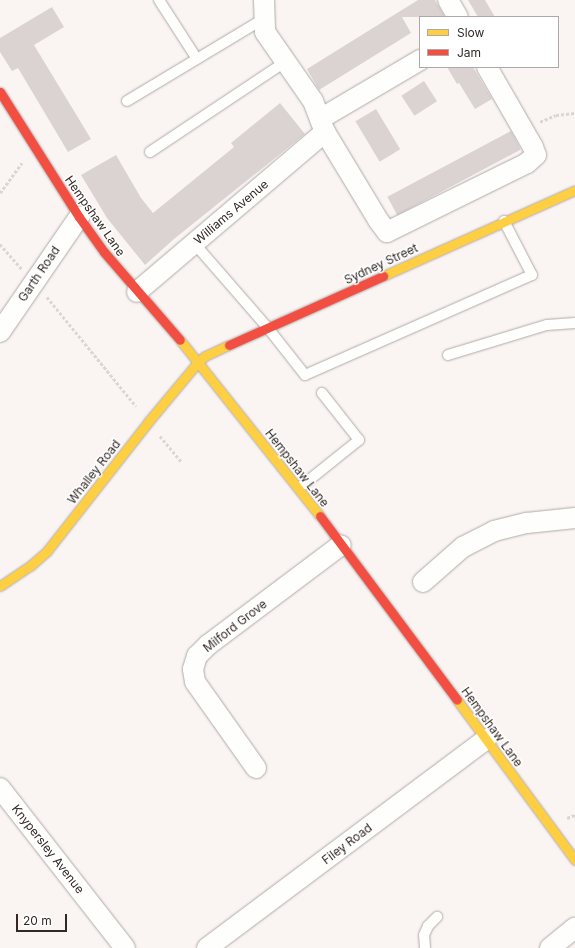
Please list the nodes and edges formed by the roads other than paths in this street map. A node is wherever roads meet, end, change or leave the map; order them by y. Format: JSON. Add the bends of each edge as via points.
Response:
{"nodes":[{"id":1,"x":159,"y":0,"type":"edge"},
{"id":2,"x":448,"y":0,"type":"edge"},
{"id":3,"x":265,"y":9,"type":"edge"},
{"id":4,"x":457,"y":16,"type":"edge"},
{"id":5,"x":197,"y":59,"type":"junction"},
{"id":6,"x":419,"y":61,"type":"edge"},
{"id":7,"x":285,"y":62,"type":"junction"},
{"id":8,"x":488,"y":68,"type":"edge"},
{"id":9,"x":0,"y":92,"type":"edge"},
{"id":10,"x":127,"y":101,"type":"dead end"},
{"id":11,"x":323,"y":125,"type":"junction"},
{"id":12,"x":150,"y":152,"type":"dead end"},
{"id":13,"x":575,"y":190,"type":"edge"},
{"id":14,"x":79,"y":217,"type":"junction"},
{"id":15,"x":504,"y":221,"type":"junction"},
{"id":16,"x":194,"y":243,"type":"junction"},
{"id":17,"x":137,"y":292,"type":"junction"},
{"id":18,"x":575,"y":323,"type":"edge"},
{"id":19,"x":268,"y":328,"type":"junction"},
{"id":20,"x":0,"y":332,"type":"edge"},
{"id":21,"x":448,"y":355,"type":"dead end"},
{"id":22,"x":198,"y":362,"type":"junction"},
{"id":23,"x":322,"y":393,"type":"dead end"},
{"id":24,"x":299,"y":488,"type":"junction"},
{"id":25,"x":575,"y":518,"type":"edge"},
{"id":26,"x":341,"y":546,"type":"junction"},
{"id":27,"x":424,"y":582,"type":"dead end"},
{"id":28,"x":0,"y":586,"type":"edge"},
{"id":29,"x":486,"y":739,"type":"junction"},
{"id":30,"x":256,"y":768,"type":"dead end"},
{"id":31,"x":0,"y":788,"type":"edge"},
{"id":32,"x":575,"y":859,"type":"edge"},
{"id":33,"x":438,"y":917,"type":"dead end"},
{"id":34,"x":575,"y":928,"type":"edge"},
{"id":35,"x":125,"y":948,"type":"edge"},
{"id":36,"x":207,"y":948,"type":"edge"},
{"id":37,"x":425,"y":948,"type":"edge"},
{"id":38,"x":550,"y":948,"type":"edge"}],
"edges":[{"from":1,"to":5,"type":"lane"},
{"from":2,"to":4,"type":"street"},
{"from":3,"to":5,"type":"lane"},
{"from":3,"to":7,"type":"street","via":[[265,32]]},
{"from":5,"to":10,"type":"lane"},
{"from":6,"to":11,"type":"street","name":"Williams Avenue"},
{"from":7,"to":11,"type":"street","via":[[313,101]]},
{"from":7,"to":12,"type":"lane"},
{"from":8,"to":11,"type":"street","via":[[536,155],[527,163],[388,232],[378,220]]},
{"from":9,"to":14,"type":"street","name":"Hempshaw Lane"},
{"from":11,"to":16,"type":"street","name":"Williams Avenue"},
{"from":13,"to":15,"type":"street","name":"Sydney Street"},
{"from":14,"to":17,"type":"street","name":"Hempshaw Lane"},
{"from":14,"to":20,"type":"street","name":"Garth Road"},
{"from":15,"to":19,"type":"street","name":"Sydney Street"},
{"from":15,"to":19,"type":"lane","via":[[532,275],[305,375]]},
{"from":16,"to":17,"type":"street","name":"Williams Avenue"},
{"from":16,"to":19,"type":"lane"},
{"from":17,"to":22,"type":"street","name":"Hempshaw Lane"},
{"from":18,"to":21,"type":"lane","via":[[547,325]]},
{"from":19,"to":22,"type":"street","name":"Sydney Street","via":[[205,356]]},
{"from":22,"to":24,"type":"street","name":"Hempshaw Lane"},
{"from":22,"to":28,"type":"street","name":"Whalley Road","via":[[47,551]]},
{"from":23,"to":24,"type":"lane","via":[[359,440]]},
{"from":24,"to":26,"type":"street","name":"Hempshaw Lane"},
{"from":25,"to":27,"type":"street","via":[[527,523],[494,531],[463,547]]},
{"from":26,"to":29,"type":"street","name":"Hempshaw Lane"},
{"from":26,"to":30,"type":"street","name":"Milford Grove","via":[[208,645],[197,656],[193,669],[195,682]]},
{"from":29,"to":32,"type":"street","name":"Hempshaw Lane"},
{"from":29,"to":36,"type":"street","name":"Filey Road"},
{"from":31,"to":35,"type":"street","name":"Knypersley Avenue"},
{"from":33,"to":37,"type":"lane","via":[[428,926],[424,935]]},
{"from":34,"to":38,"type":"street"}]}
